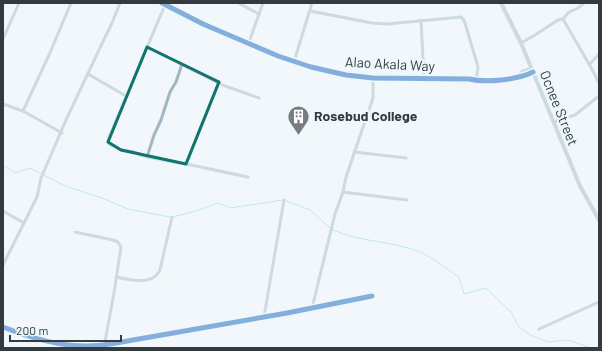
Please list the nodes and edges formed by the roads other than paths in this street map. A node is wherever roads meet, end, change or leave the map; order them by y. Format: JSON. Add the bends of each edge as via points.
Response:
{"nodes":[{"id":1,"x":19,"y":3,"type":"edge"},
{"id":2,"x":65,"y":3,"type":"edge"},
{"id":3,"x":120,"y":3,"type":"edge"},
{"id":4,"x":238,"y":3,"type":"edge"},
{"id":5,"x":263,"y":3,"type":"edge"},
{"id":6,"x":312,"y":3,"type":"edge"},
{"id":7,"x":501,"y":3,"type":"edge"},
{"id":8,"x":584,"y":3,"type":"edge"},
{"id":9,"x":71,"y":4,"type":"edge"},
{"id":10,"x":163,"y":4,"type":"edge"},
{"id":11,"x":310,"y":11,"type":"junction"},
{"id":12,"x":259,"y":14,"type":"junction"},
{"id":13,"x":563,"y":19,"type":"junction"},
{"id":14,"x":422,"y":20,"type":"junction"},
{"id":15,"x":3,"y":39,"type":"edge"},
{"id":16,"x":249,"y":42,"type":"junction"},
{"id":17,"x":521,"y":43,"type":"junction"},
{"id":18,"x":147,"y":47,"type":"junction"},
{"id":19,"x":599,"y":54,"type":"edge"},
{"id":20,"x":294,"y":62,"type":"junction"},
{"id":21,"x":529,"y":62,"type":"junction"},
{"id":22,"x":182,"y":64,"type":"junction"},
{"id":23,"x":590,"y":64,"type":"junction"},
{"id":24,"x":532,"y":70,"type":"junction"},
{"id":25,"x":526,"y":73,"type":"junction"},
{"id":26,"x":88,"y":74,"type":"junction"},
{"id":27,"x":373,"y":78,"type":"junction"},
{"id":28,"x":424,"y":78,"type":"junction"},
{"id":29,"x":536,"y":79,"type":"junction"},
{"id":30,"x":476,"y":81,"type":"junction"},
{"id":31,"x":219,"y":82,"type":"junction"},
{"id":32,"x":599,"y":83,"type":"edge"},
{"id":33,"x":126,"y":96,"type":"junction"},
{"id":34,"x":599,"y":96,"type":"edge"},
{"id":35,"x":259,"y":98,"type":"dead end"},
{"id":36,"x":3,"y":104,"type":"edge"},
{"id":37,"x":23,"y":112,"type":"junction"},
{"id":38,"x":554,"y":122,"type":"junction"},
{"id":39,"x":62,"y":133,"type":"junction"},
{"id":40,"x":354,"y":152,"type":"junction"},
{"id":41,"x":148,"y":157,"type":"junction"},
{"id":42,"x":406,"y":158,"type":"dead end"},
{"id":43,"x":186,"y":164,"type":"junction"},
{"id":44,"x":248,"y":177,"type":"dead end"},
{"id":45,"x":343,"y":192,"type":"junction"},
{"id":46,"x":284,"y":200,"type":"dead end"},
{"id":47,"x":407,"y":200,"type":"dead end"},
{"id":48,"x":3,"y":211,"type":"edge"},
{"id":49,"x":172,"y":217,"type":"dead end"},
{"id":50,"x":599,"y":220,"type":"edge"},
{"id":51,"x":24,"y":223,"type":"junction"},
{"id":52,"x":75,"y":232,"type":"dead end"},
{"id":53,"x":3,"y":265,"type":"edge"},
{"id":54,"x":116,"y":277,"type":"junction"},
{"id":55,"x":372,"y":296,"type":"dead end"},
{"id":56,"x":599,"y":302,"type":"edge"},
{"id":57,"x":312,"y":308,"type":"junction"},
{"id":58,"x":264,"y":317,"type":"junction"},
{"id":59,"x":3,"y":327,"type":"edge"},
{"id":60,"x":539,"y":329,"type":"dead end"},
{"id":61,"x":104,"y":347,"type":"junction"}],
"edges":[{"from":1,"to":15,"type":"street"},
{"from":2,"to":9,"type":"street"},
{"from":3,"to":26,"type":"street"},
{"from":4,"to":12,"type":"street"},
{"from":5,"to":12,"type":"street"},
{"from":6,"to":11,"type":"street"},
{"from":7,"to":17,"type":"street","name":"Ocnee Street"},
{"from":8,"to":13,"type":"street"},
{"from":9,"to":37,"type":"street"},
{"from":10,"to":16,"type":"street","name":"Alao Akala Way","via":[[203,24]]},
{"from":10,"to":18,"type":"street"},
{"from":11,"to":14,"type":"street","via":[[380,24]]},
{"from":11,"to":20,"type":"street"},
{"from":12,"to":16,"type":"street"},
{"from":13,"to":17,"type":"street"},
{"from":13,"to":23,"type":"street"},
{"from":14,"to":28,"type":"street"},
{"from":14,"to":30,"type":"street","via":[[457,17],[463,19],[478,67]]},
{"from":16,"to":20,"type":"street","name":"Alao Akala Way"},
{"from":17,"to":21,"type":"street","name":"Ocnee Street"},
{"from":18,"to":22,"type":"street"},
{"from":18,"to":33,"type":"street"},
{"from":19,"to":23,"type":"street"},
{"from":20,"to":27,"type":"street","name":"Alao Akala Way","via":[[334,73]]},
{"from":21,"to":24,"type":"street","name":"Ocnee Street"},
{"from":21,"to":25,"type":"street"},
{"from":22,"to":31,"type":"street"},
{"from":22,"to":41,"type":"street"},
{"from":23,"to":32,"type":"street"},
{"from":24,"to":25,"type":"street","name":"Alao Akala Way"},
{"from":24,"to":29,"type":"street","name":"Ocnee Street"},
{"from":25,"to":29,"type":"street"},
{"from":25,"to":30,"type":"street","name":"Alao Akala Way","via":[[522,72],[518,77]]},
{"from":26,"to":33,"type":"street"},
{"from":26,"to":39,"type":"street"},
{"from":27,"to":28,"type":"street","name":"Alao Akala Way"},
{"from":27,"to":40,"type":"street","via":[[373,98]]},
{"from":28,"to":30,"type":"street","name":"Alao Akala Way"},
{"from":29,"to":38,"type":"street","name":"Ocnee Street"},
{"from":31,"to":35,"type":"street"},
{"from":31,"to":43,"type":"street"},
{"from":33,"to":41,"type":"street","via":[[108,142],[116,148]]},
{"from":34,"to":38,"type":"street","via":[[575,115]]},
{"from":36,"to":37,"type":"street"},
{"from":37,"to":39,"type":"street"},
{"from":38,"to":50,"type":"street","name":"Ocnee Street","via":[[580,186]]},
{"from":39,"to":51,"type":"street"},
{"from":40,"to":42,"type":"street"},
{"from":40,"to":45,"type":"street"},
{"from":41,"to":43,"type":"street"},
{"from":43,"to":44,"type":"street"},
{"from":45,"to":47,"type":"street"},
{"from":45,"to":57,"type":"street","via":[[335,214]]},
{"from":46,"to":58,"type":"street"},
{"from":48,"to":51,"type":"street"},
{"from":49,"to":54,"type":"street","via":[[157,276],[143,280]]},
{"from":51,"to":53,"type":"street"},
{"from":52,"to":54,"type":"street","via":[[113,240],[120,244]]},
{"from":54,"to":61,"type":"street"},
{"from":55,"to":57,"type":"street"},
{"from":56,"to":60,"type":"street"},
{"from":57,"to":58,"type":"street"},
{"from":58,"to":61,"type":"street"},
{"from":59,"to":61,"type":"street","via":[[51,344],[71,348]]}]}
